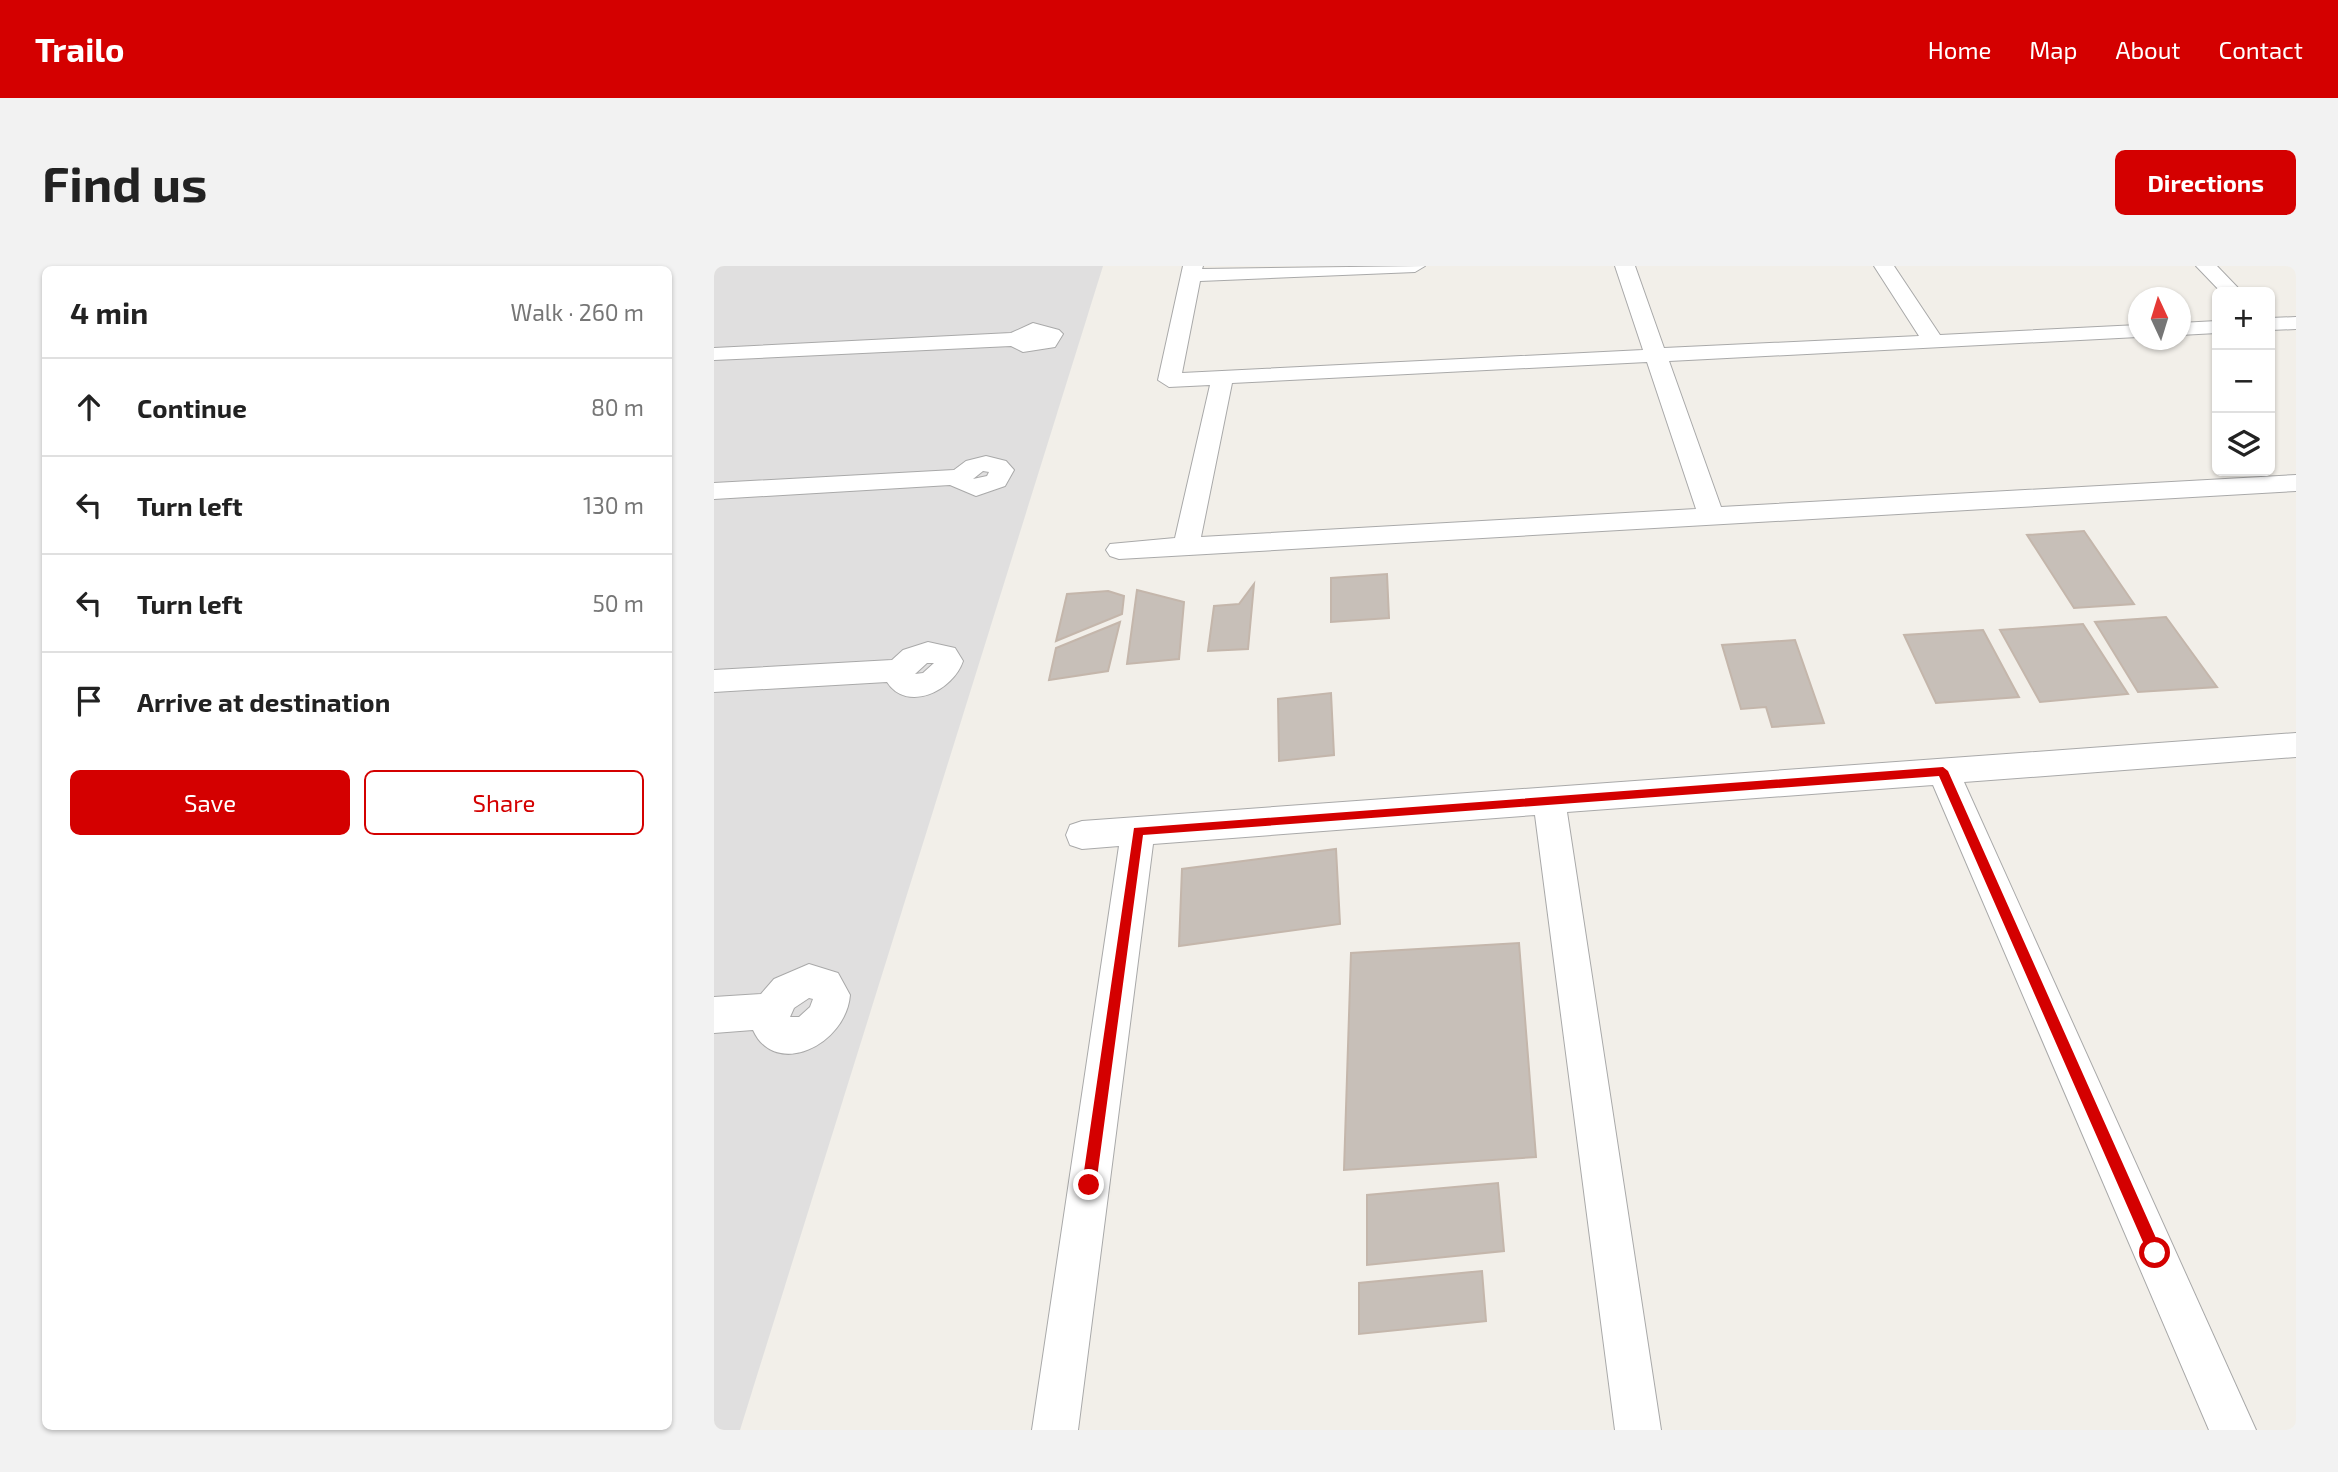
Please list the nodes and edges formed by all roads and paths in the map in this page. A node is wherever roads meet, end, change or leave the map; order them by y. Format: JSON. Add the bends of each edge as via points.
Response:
{"nodes":[{"id":1,"x":1415,"y":266,"type":"edge"},
{"id":2,"x":1625,"y":266,"type":"edge"},
{"id":3,"x":1884,"y":266,"type":"edge"},
{"id":4,"x":2206,"y":266,"type":"edge"},
{"id":5,"x":1192,"y":271,"type":"edge"},
{"id":6,"x":2227,"y":287,"type":"edge"},
{"id":7,"x":2296,"y":323,"type":"edge"},
{"id":8,"x":2275,"y":324,"type":"edge"},
{"id":9,"x":2212,"y":327,"type":"edge"},
{"id":10,"x":2191,"y":328,"type":"edge"},
{"id":11,"x":2128,"y":332,"type":"edge"},
{"id":12,"x":1017,"y":339,"type":"dead end"},
{"id":13,"x":1934,"y":342,"type":"junction"},
{"id":14,"x":714,"y":354,"type":"edge"},
{"id":15,"x":1655,"y":354,"type":"junction"},
{"id":16,"x":1222,"y":379,"type":"junction"},
{"id":17,"x":961,"y":477,"type":"dead end"},
{"id":18,"x":2296,"y":483,"type":"edge"},
{"id":19,"x":714,"y":491,"type":"edge"},
{"id":20,"x":1712,"y":518,"type":"junction"},
{"id":21,"x":1186,"y":547,"type":"junction"},
{"id":22,"x":1119,"y":550,"type":"dead end"},
{"id":23,"x":900,"y":670,"type":"dead end"},
{"id":24,"x":714,"y":681,"type":"edge"},
{"id":25,"x":2296,"y":745,"type":"edge"},
{"id":26,"x":1943,"y":771,"type":"junction"},
{"id":27,"x":1549,"y":800,"type":"junction"},
{"id":28,"x":1138,"y":831,"type":"junction"},
{"id":29,"x":1082,"y":835,"type":"dead end"},
{"id":30,"x":770,"y":1011,"type":"dead end"},
{"id":31,"x":714,"y":1015,"type":"edge"},
{"id":32,"x":1055,"y":1430,"type":"edge"},
{"id":33,"x":1638,"y":1430,"type":"edge"},
{"id":34,"x":2233,"y":1430,"type":"edge"}],
"edges":[{"from":1,"to":5,"type":"street"},
{"from":2,"to":15,"type":"street"},
{"from":3,"to":13,"type":"street"},
{"from":4,"to":6,"type":"street"},
{"from":5,"to":16,"type":"street","via":[[1169,380]]},
{"from":7,"to":8,"type":"street"},
{"from":9,"to":10,"type":"street"},
{"from":11,"to":13,"type":"street"},
{"from":12,"to":14,"type":"street"},
{"from":13,"to":15,"type":"street"},
{"from":15,"to":16,"type":"street"},
{"from":15,"to":20,"type":"street"},
{"from":16,"to":21,"type":"street"},
{"from":17,"to":19,"type":"street"},
{"from":18,"to":20,"type":"street"},
{"from":20,"to":21,"type":"street"},
{"from":21,"to":22,"type":"street"},
{"from":23,"to":24,"type":"street"},
{"from":25,"to":26,"type":"street"},
{"from":26,"to":27,"type":"street"},
{"from":26,"to":34,"type":"street"},
{"from":27,"to":28,"type":"street"},
{"from":27,"to":33,"type":"street"},
{"from":28,"to":29,"type":"street"},
{"from":28,"to":32,"type":"street"},
{"from":30,"to":31,"type":"street"}]}
